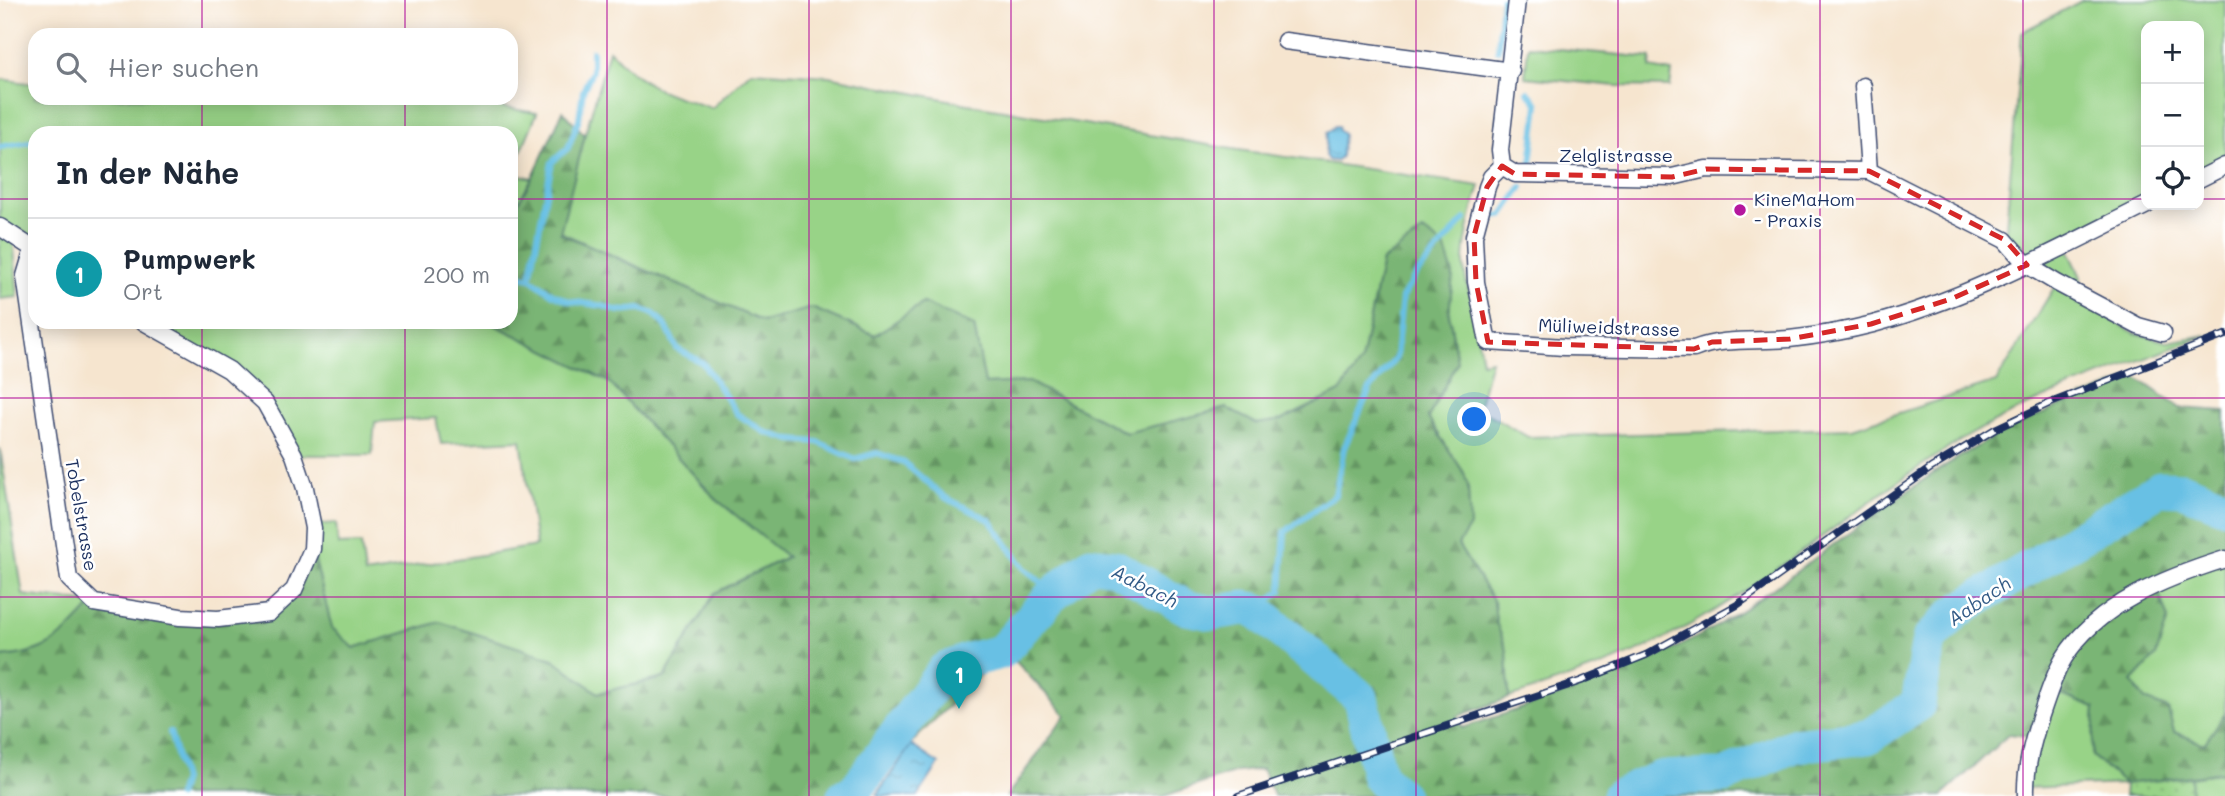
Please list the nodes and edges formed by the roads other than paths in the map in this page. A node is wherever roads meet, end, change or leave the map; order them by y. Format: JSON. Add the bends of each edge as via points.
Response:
{"nodes":[{"id":1,"x":1517,"y":0,"type":"edge"},
{"id":2,"x":1285,"y":41,"type":"dead end"},
{"id":3,"x":1511,"y":71,"type":"junction"},
{"id":4,"x":1863,"y":86,"type":"dead end"},
{"id":5,"x":1502,"y":166,"type":"junction"},
{"id":6,"x":2225,"y":166,"type":"edge"},
{"id":7,"x":1869,"y":171,"type":"junction"},
{"id":8,"x":2204,"y":176,"type":"edge"},
{"id":9,"x":2141,"y":208,"type":"edge"},
{"id":10,"x":0,"y":227,"type":"edge"},
{"id":11,"x":28,"y":246,"type":"edge"},
{"id":12,"x":2027,"y":265,"type":"junction"},
{"id":13,"x":28,"y":267,"type":"edge"},
{"id":14,"x":28,"y":297,"type":"edge"},
{"id":15,"x":33,"y":329,"type":"edge"},
{"id":16,"x":156,"y":329,"type":"edge"},
{"id":17,"x":2163,"y":333,"type":"dead end"},
{"id":18,"x":2225,"y":559,"type":"edge"},
{"id":19,"x":2026,"y":796,"type":"edge"}],
"edges":[{"from":1,"to":3,"type":"street"},
{"from":2,"to":3,"type":"street"},
{"from":3,"to":5,"type":"street","via":[[1500,150]]},
{"from":4,"to":7,"type":"street"},
{"from":5,"to":7,"type":"street","name":"Zelglistrasse","via":[[1515,174],[1672,177],[1706,169]]},
{"from":5,"to":12,"type":"street","name":"Müliweidstrasse","via":[[1487,187],[1474,236],[1476,282],[1488,342],[1694,349],[1713,342],[1790,339],[1898,316],[1951,299]]},
{"from":6,"to":8,"type":"street"},
{"from":7,"to":12,"type":"street","name":"Zelglistrasse","via":[[2005,240]]},
{"from":9,"to":12,"type":"street"},
{"from":10,"to":11,"type":"street","name":"Tobelstrasse"},
{"from":12,"to":17,"type":"street","name":"Zelglistrasse","via":[[2138,326]]},
{"from":13,"to":14,"type":"street","name":"Tobelstrasse"},
{"from":15,"to":16,"type":"street","name":"Tobelstrasse","via":[[69,579],[94,603],[180,617],[218,619],[269,613],[294,590],[312,549],[313,528],[295,455],[265,404],[229,370]]},
{"from":18,"to":19,"type":"street","via":[[2182,573],[2126,600],[2092,626],[2064,657],[2034,737]]}]}
